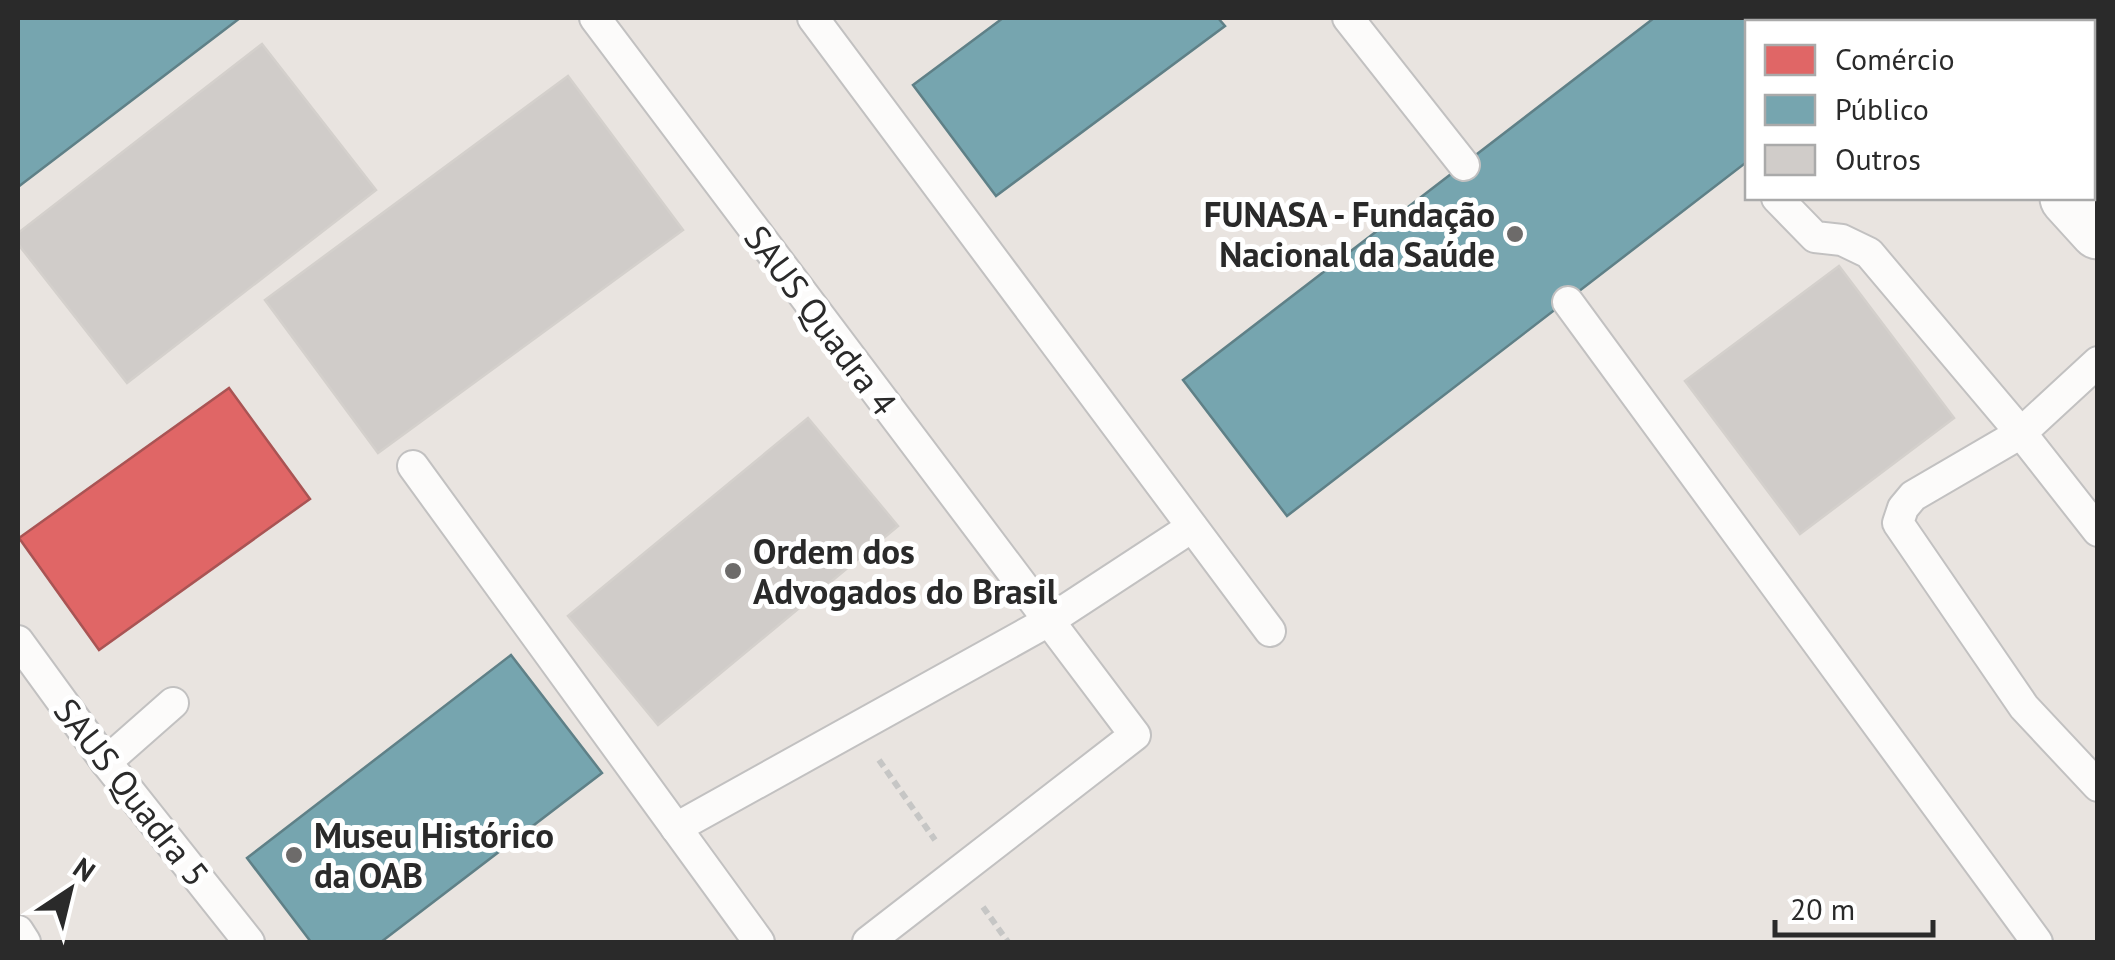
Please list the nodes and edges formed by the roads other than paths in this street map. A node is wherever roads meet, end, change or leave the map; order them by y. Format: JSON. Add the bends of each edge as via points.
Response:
{"nodes":[{"id":1,"x":596,"y":18,"type":"edge"},
{"id":2,"x":813,"y":18,"type":"edge"},
{"id":3,"x":1348,"y":18,"type":"edge"},
{"id":4,"x":1464,"y":165,"type":"dead end"},
{"id":5,"x":1779,"y":200,"type":"edge"},
{"id":6,"x":2070,"y":200,"type":"edge"},
{"id":7,"x":2098,"y":231,"type":"edge"},
{"id":8,"x":1568,"y":302,"type":"dead end"},
{"id":9,"x":2098,"y":362,"type":"edge"},
{"id":10,"x":2021,"y":433,"type":"junction"},
{"id":11,"x":413,"y":466,"type":"dead end"},
{"id":12,"x":1192,"y":527,"type":"junction"},
{"id":13,"x":2098,"y":531,"type":"edge"},
{"id":14,"x":1047,"y":622,"type":"junction"},
{"id":15,"x":1270,"y":631,"type":"dead end"},
{"id":16,"x":18,"y":640,"type":"edge"},
{"id":17,"x":172,"y":703,"type":"dead end"},
{"id":18,"x":106,"y":762,"type":"junction"},
{"id":19,"x":2098,"y":786,"type":"edge"},
{"id":20,"x":676,"y":828,"type":"junction"},
{"id":21,"x":18,"y":931,"type":"edge"},
{"id":22,"x":25,"y":942,"type":"edge"},
{"id":23,"x":249,"y":942,"type":"edge"},
{"id":24,"x":758,"y":942,"type":"edge"},
{"id":25,"x":868,"y":942,"type":"edge"},
{"id":26,"x":2037,"y":942,"type":"edge"}],
"edges":[{"from":1,"to":14,"type":"lane","name":"SAUS Quadra 4"},
{"from":2,"to":12,"type":"lane"},
{"from":3,"to":4,"type":"lane"},
{"from":5,"to":10,"type":"lane","via":[[1815,237],[1869,253]]},
{"from":6,"to":7,"type":"main road"},
{"from":8,"to":26,"type":"lane"},
{"from":9,"to":10,"type":"lane"},
{"from":10,"to":13,"type":"lane"},
{"from":10,"to":19,"type":"lane","via":[[1913,496],[1898,523],[2024,707]]},
{"from":11,"to":20,"type":"lane"},
{"from":12,"to":14,"type":"lane"},
{"from":12,"to":15,"type":"lane"},
{"from":14,"to":20,"type":"lane"},
{"from":14,"to":25,"type":"lane","name":"SAUS Quadra 4","via":[[1135,735]]},
{"from":16,"to":18,"type":"lane","name":"SAUS Quadra 5"},
{"from":17,"to":18,"type":"lane"},
{"from":18,"to":23,"type":"lane","name":"SAUS Quadra 5"},
{"from":20,"to":24,"type":"lane"},
{"from":21,"to":22,"type":"lane"}]}
